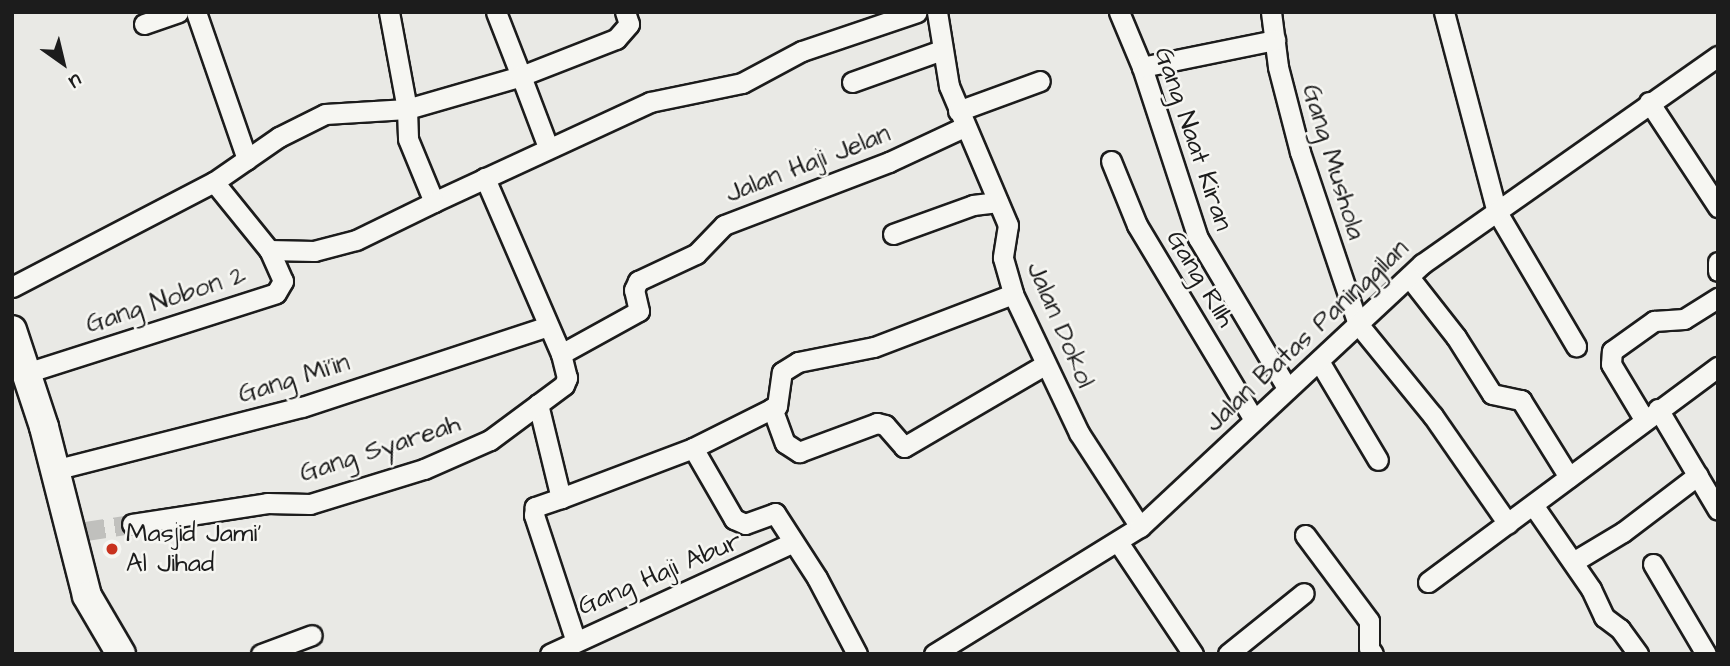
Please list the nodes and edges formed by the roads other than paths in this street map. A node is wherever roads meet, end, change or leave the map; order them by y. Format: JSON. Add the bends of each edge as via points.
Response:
{"nodes":[{"id":1,"x":178,"y":12,"type":"edge"},
{"id":2,"x":196,"y":12,"type":"edge"},
{"id":3,"x":389,"y":12,"type":"edge"},
{"id":4,"x":496,"y":12,"type":"edge"},
{"id":5,"x":625,"y":12,"type":"edge"},
{"id":6,"x":917,"y":12,"type":"edge"},
{"id":7,"x":937,"y":12,"type":"edge"},
{"id":8,"x":1119,"y":12,"type":"edge"},
{"id":9,"x":1271,"y":12,"type":"edge"},
{"id":10,"x":1444,"y":12,"type":"edge"},
{"id":11,"x":144,"y":24,"type":"dead end"},
{"id":12,"x":1275,"y":40,"type":"junction"},
{"id":13,"x":942,"y":50,"type":"junction"},
{"id":14,"x":1718,"y":56,"type":"edge"},
{"id":15,"x":1142,"y":67,"type":"junction"},
{"id":16,"x":521,"y":76,"type":"junction"},
{"id":17,"x":1040,"y":81,"type":"dead end"},
{"id":18,"x":852,"y":82,"type":"dead end"},
{"id":19,"x":1649,"y":102,"type":"junction"},
{"id":20,"x":407,"y":109,"type":"junction"},
{"id":21,"x":961,"y":119,"type":"junction"},
{"id":22,"x":548,"y":147,"type":"junction"},
{"id":23,"x":247,"y":159,"type":"junction"},
{"id":24,"x":1111,"y":161,"type":"dead end"},
{"id":25,"x":485,"y":178,"type":"junction"},
{"id":26,"x":214,"y":182,"type":"junction"},
{"id":27,"x":434,"y":202,"type":"junction"},
{"id":28,"x":998,"y":202,"type":"junction"},
{"id":29,"x":1718,"y":207,"type":"edge"},
{"id":30,"x":1497,"y":212,"type":"junction"},
{"id":31,"x":892,"y":233,"type":"dead end"},
{"id":32,"x":269,"y":250,"type":"junction"},
{"id":33,"x":1718,"y":262,"type":"edge"},
{"id":34,"x":1718,"y":271,"type":"edge"},
{"id":35,"x":1409,"y":277,"type":"junction"},
{"id":36,"x":12,"y":287,"type":"edge"},
{"id":37,"x":1013,"y":294,"type":"junction"},
{"id":38,"x":1718,"y":298,"type":"edge"},
{"id":39,"x":1358,"y":324,"type":"junction"},
{"id":40,"x":546,"y":327,"type":"junction"},
{"id":41,"x":1576,"y":346,"type":"dead end"},
{"id":42,"x":561,"y":354,"type":"junction"},
{"id":43,"x":17,"y":355,"type":"edge"},
{"id":44,"x":1319,"y":361,"type":"junction"},
{"id":45,"x":1046,"y":364,"type":"junction"},
{"id":46,"x":1718,"y":367,"type":"edge"},
{"id":47,"x":1287,"y":387,"type":"junction"},
{"id":48,"x":538,"y":404,"type":"junction"},
{"id":49,"x":772,"y":408,"type":"junction"},
{"id":50,"x":1651,"y":414,"type":"junction"},
{"id":51,"x":1254,"y":420,"type":"junction"},
{"id":52,"x":693,"y":447,"type":"junction"},
{"id":53,"x":1378,"y":460,"type":"dead end"},
{"id":54,"x":54,"y":470,"type":"junction"},
{"id":55,"x":1698,"y":475,"type":"junction"},
{"id":56,"x":1569,"y":477,"type":"junction"},
{"id":57,"x":561,"y":498,"type":"junction"},
{"id":58,"x":1533,"y":505,"type":"junction"},
{"id":59,"x":1718,"y":510,"type":"edge"},
{"id":60,"x":132,"y":524,"type":"tunnel mouth"},
{"id":61,"x":1508,"y":524,"type":"junction"},
{"id":62,"x":1140,"y":527,"type":"junction"},
{"id":63,"x":1305,"y":535,"type":"dead end"},
{"id":64,"x":1118,"y":542,"type":"junction"},
{"id":65,"x":791,"y":543,"type":"junction"},
{"id":66,"x":1573,"y":562,"type":"junction"},
{"id":67,"x":1653,"y":564,"type":"dead end"},
{"id":68,"x":1428,"y":582,"type":"dead end"},
{"id":69,"x":1304,"y":593,"type":"dead end"},
{"id":70,"x":312,"y":635,"type":"dead end"},
{"id":71,"x":575,"y":639,"type":"junction"},
{"id":72,"x":121,"y":654,"type":"edge"},
{"id":73,"x":261,"y":654,"type":"edge"},
{"id":74,"x":550,"y":654,"type":"edge"},
{"id":75,"x":858,"y":654,"type":"edge"},
{"id":76,"x":934,"y":654,"type":"edge"},
{"id":77,"x":1193,"y":654,"type":"edge"},
{"id":78,"x":1228,"y":654,"type":"edge"},
{"id":79,"x":1373,"y":654,"type":"edge"},
{"id":80,"x":1638,"y":654,"type":"edge"},
{"id":81,"x":1706,"y":654,"type":"edge"}],
"edges":[{"from":1,"to":11,"type":"street"},
{"from":2,"to":23,"type":"street"},
{"from":3,"to":20,"type":"street"},
{"from":4,"to":16,"type":"street"},
{"from":5,"to":16,"type":"street","via":[[629,24],[616,39]]},
{"from":6,"to":22,"type":"street","via":[[803,51],[742,83],[650,103]]},
{"from":7,"to":13,"type":"street","name":"Jalan Dokol"},
{"from":8,"to":15,"type":"street","name":"Gang Naat Kiran"},
{"from":9,"to":12,"type":"street","name":"Gang Mushola"},
{"from":10,"to":30,"type":"street"},
{"from":12,"to":15,"type":"street"},
{"from":12,"to":39,"type":"street","name":"Gang Mushola","via":[[1304,164]]},
{"from":13,"to":18,"type":"street"},
{"from":13,"to":21,"type":"street","name":"Jalan Dokol"},
{"from":14,"to":19,"type":"street","name":"Jalan Batas Paninggilan"},
{"from":15,"to":47,"type":"street","name":"Gang Naat Kiran","via":[[1198,238]]},
{"from":16,"to":20,"type":"street"},
{"from":16,"to":22,"type":"street"},
{"from":17,"to":21,"type":"street"},
{"from":19,"to":29,"type":"street"},
{"from":19,"to":30,"type":"street","name":"Jalan Batas Paninggilan"},
{"from":20,"to":23,"type":"street","via":[[325,114]]},
{"from":20,"to":27,"type":"street","via":[[413,157]]},
{"from":21,"to":28,"type":"street","name":"Jalan Dokol"},
{"from":21,"to":42,"type":"street","name":"Jalan Haji Jelan","via":[[889,162],[724,225],[696,254],[639,281],[634,290],[639,312]]},
{"from":22,"to":25,"type":"street"},
{"from":23,"to":26,"type":"street"},
{"from":24,"to":51,"type":"street","name":"Gang RIIh","via":[[1137,225]]},
{"from":25,"to":27,"type":"street"},
{"from":25,"to":40,"type":"street","name":"Gang Syareah"},
{"from":26,"to":32,"type":"street"},
{"from":26,"to":36,"type":"street"},
{"from":27,"to":32,"type":"street","via":[[356,240],[314,251]]},
{"from":28,"to":31,"type":"street","via":[[973,205]]},
{"from":28,"to":37,"type":"street","name":"Jalan Dokol","via":[[1008,225],[1003,258]]},
{"from":30,"to":35,"type":"street","name":"Jalan Batas Paninggilan"},
{"from":30,"to":41,"type":"street"},
{"from":32,"to":43,"type":"street","name":"Gang Nobon 2","via":[[283,281],[276,293]]},
{"from":33,"to":34,"type":"street"},
{"from":35,"to":39,"type":"street","name":"Jalan Batas Paninggilan"},
{"from":35,"to":56,"type":"street","via":[[1456,337],[1492,394],[1519,398]]},
{"from":37,"to":45,"type":"street","name":"Jalan Dokol"},
{"from":37,"to":49,"type":"street","via":[[874,347],[798,362],[782,372],[781,402]]},
{"from":38,"to":50,"type":"street","via":[[1680,320],[1654,321],[1612,351],[1611,364]]},
{"from":39,"to":44,"type":"street","name":"Jalan Batas Paninggilan"},
{"from":39,"to":61,"type":"street","via":[[1433,416]]},
{"from":40,"to":42,"type":"street","name":"Gang Syareah"},
{"from":40,"to":54,"type":"street","name":"Gang Mi'in","via":[[302,407]]},
{"from":42,"to":48,"type":"street","name":"Gang Syareah","via":[[566,382]]},
{"from":43,"to":54,"type":"main road"},
{"from":44,"to":47,"type":"street","name":"Jalan Batas Paninggilan"},
{"from":44,"to":53,"type":"street"},
{"from":45,"to":49,"type":"street","via":[[904,447],[885,425],[877,423],[812,451],[799,452],[785,443]]},
{"from":45,"to":62,"type":"street","name":"Jalan Dokol","via":[[1079,433]]},
{"from":46,"to":50,"type":"street"},
{"from":47,"to":51,"type":"street","name":"Jalan Batas Paninggilan"},
{"from":48,"to":57,"type":"street"},
{"from":48,"to":60,"type":"street","name":"Gang Syareah","via":[[490,440],[424,469],[310,505],[267,503]]},
{"from":49,"to":52,"type":"street"},
{"from":50,"to":55,"type":"street"},
{"from":50,"to":56,"type":"street"},
{"from":51,"to":62,"type":"street","name":"Jalan Batas Paninggilan"},
{"from":52,"to":57,"type":"street"},
{"from":52,"to":65,"type":"street","via":[[734,519],[745,524],[775,513]]},
{"from":54,"to":72,"type":"main road","via":[[77,532],[94,614]]},
{"from":55,"to":59,"type":"street"},
{"from":55,"to":66,"type":"street","via":[[1622,533]]},
{"from":56,"to":58,"type":"street"},
{"from":57,"to":71,"type":"street","via":[[535,507],[534,515]]},
{"from":58,"to":61,"type":"street"},
{"from":58,"to":66,"type":"street"},
{"from":61,"to":68,"type":"street"},
{"from":62,"to":64,"type":"street","name":"Jalan Batas Paninggilan"},
{"from":63,"to":79,"type":"street","via":[[1369,621]]},
{"from":64,"to":76,"type":"street","name":"Jalan Batas Paninggilan"},
{"from":64,"to":77,"type":"street"},
{"from":65,"to":71,"type":"street","name":"Gang Haji Abur","via":[[745,568]]},
{"from":65,"to":75,"type":"street","via":[[817,578]]},
{"from":66,"to":80,"type":"street","via":[[1604,617],[1620,629]]},
{"from":67,"to":81,"type":"street"},
{"from":69,"to":78,"type":"street"},
{"from":70,"to":73,"type":"street"},
{"from":71,"to":74,"type":"street","name":"Gang Haji Abur"}]}
